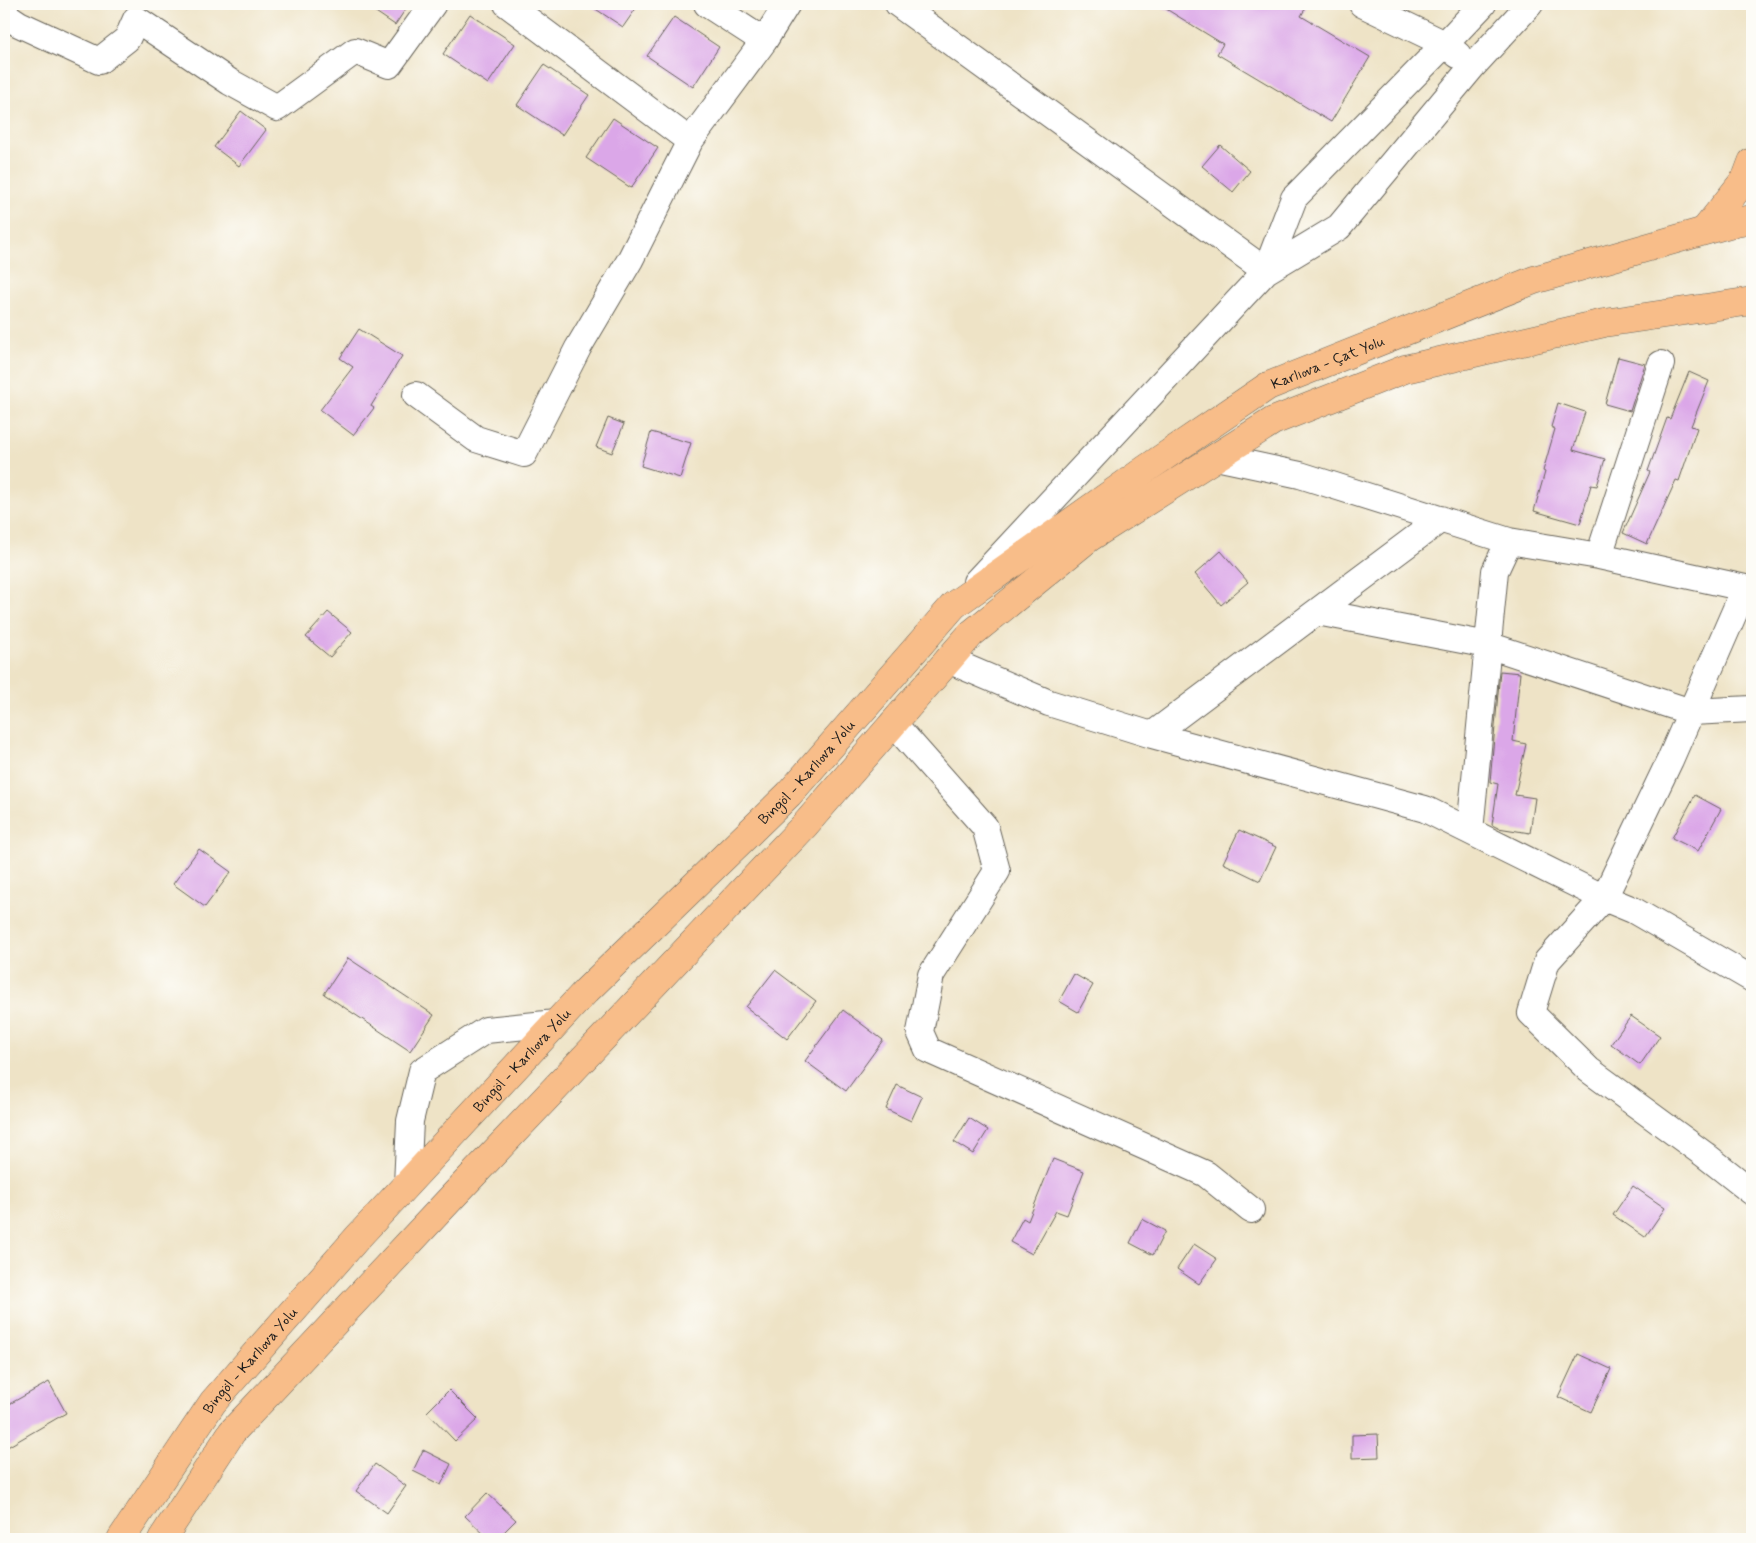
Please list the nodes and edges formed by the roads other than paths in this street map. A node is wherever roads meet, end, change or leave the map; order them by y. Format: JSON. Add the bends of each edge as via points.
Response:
{"nodes":[{"id":1,"x":433,"y":4,"type":"edge"},
{"id":2,"x":507,"y":4,"type":"edge"},
{"id":3,"x":707,"y":4,"type":"edge"},
{"id":4,"x":787,"y":4,"type":"edge"},
{"id":5,"x":898,"y":4,"type":"edge"},
{"id":6,"x":1362,"y":4,"type":"edge"},
{"id":7,"x":1482,"y":4,"type":"edge"},
{"id":8,"x":1530,"y":4,"type":"edge"},
{"id":9,"x":139,"y":11,"type":"edge"},
{"id":10,"x":4,"y":14,"type":"edge"},
{"id":11,"x":764,"y":41,"type":"junction"},
{"id":12,"x":1445,"y":44,"type":"junction"},
{"id":13,"x":1472,"y":67,"type":"junction"},
{"id":14,"x":690,"y":141,"type":"junction"},
{"id":15,"x":1752,"y":162,"type":"edge"},
{"id":16,"x":1752,"y":219,"type":"edge"},
{"id":17,"x":1706,"y":230,"type":"junction"},
{"id":18,"x":1266,"y":271,"type":"junction"},
{"id":19,"x":1752,"y":301,"type":"edge"},
{"id":20,"x":1661,"y":364,"type":"dead end"},
{"id":21,"x":416,"y":395,"type":"dead end"},
{"id":22,"x":1216,"y":457,"type":"junction"},
{"id":23,"x":1441,"y":519,"type":"junction"},
{"id":24,"x":1509,"y":541,"type":"junction"},
{"id":25,"x":1600,"y":556,"type":"junction"},
{"id":26,"x":1748,"y":589,"type":"edge"},
{"id":27,"x":954,"y":605,"type":"junction"},
{"id":28,"x":1317,"y":612,"type":"junction"},
{"id":29,"x":1488,"y":645,"type":"junction"},
{"id":30,"x":948,"y":660,"type":"junction"},
{"id":31,"x":1752,"y":709,"type":"edge"},
{"id":32,"x":1691,"y":712,"type":"junction"},
{"id":33,"x":893,"y":723,"type":"junction"},
{"id":34,"x":1152,"y":735,"type":"junction"},
{"id":35,"x":1470,"y":832,"type":"junction"},
{"id":36,"x":1604,"y":898,"type":"junction"},
{"id":37,"x":1752,"y":979,"type":"edge"},
{"id":38,"x":556,"y":1023,"type":"junction"},
{"id":39,"x":407,"y":1184,"type":"junction"},
{"id":40,"x":1752,"y":1192,"type":"edge"},
{"id":41,"x":1251,"y":1210,"type":"dead end"},
{"id":42,"x":121,"y":1539,"type":"edge"},
{"id":43,"x":162,"y":1539,"type":"edge"}],
"edges":[{"from":1,"to":9,"type":"street","via":[[389,65],[355,51],[277,108],[230,82]]},
{"from":2,"to":14,"type":"street"},
{"from":3,"to":11,"type":"street"},
{"from":4,"to":11,"type":"street"},
{"from":5,"to":18,"type":"street"},
{"from":6,"to":12,"type":"street"},
{"from":7,"to":12,"type":"street"},
{"from":8,"to":13,"type":"street"},
{"from":9,"to":10,"type":"street","via":[[126,39],[99,61]]},
{"from":11,"to":14,"type":"street"},
{"from":12,"to":13,"type":"street"},
{"from":12,"to":18,"type":"street","via":[[1294,198]]},
{"from":13,"to":18,"type":"street","via":[[1340,227]]},
{"from":14,"to":21,"type":"street","via":[[630,260],[578,348],[524,454],[476,439]]},
{"from":15,"to":17,"type":"highway","via":[[1746,178]]},
{"from":16,"to":17,"type":"highway","name":"Karlıova - Çat Yolu"},
{"from":17,"to":27,"type":"highway","name":"Karlıova - Çat Yolu","via":[[1534,280],[1268,386]]},
{"from":18,"to":27,"type":"street"},
{"from":19,"to":22,"type":"highway","via":[[1604,322],[1405,369],[1273,421]]},
{"from":20,"to":25,"type":"street"},
{"from":22,"to":23,"type":"street","via":[[1300,475]]},
{"from":22,"to":30,"type":"highway","via":[[1089,538],[971,634]]},
{"from":23,"to":24,"type":"street"},
{"from":23,"to":28,"type":"street"},
{"from":24,"to":25,"type":"street"},
{"from":24,"to":29,"type":"street","via":[[1495,571]]},
{"from":25,"to":26,"type":"street"},
{"from":26,"to":32,"type":"street"},
{"from":27,"to":38,"type":"highway","name":"Bingöl - Karlıova Yolu","via":[[789,794]]},
{"from":28,"to":29,"type":"street"},
{"from":28,"to":34,"type":"street"},
{"from":29,"to":32,"type":"street"},
{"from":29,"to":35,"type":"street"},
{"from":30,"to":33,"type":"highway"},
{"from":30,"to":34,"type":"street","via":[[1048,703]]},
{"from":31,"to":32,"type":"street"},
{"from":32,"to":36,"type":"street"},
{"from":33,"to":41,"type":"street","via":[[985,827],[997,871],[931,975],[920,1032],[928,1050],[1206,1174]]},
{"from":33,"to":43,"type":"highway","via":[[804,825],[232,1432]]},
{"from":34,"to":35,"type":"street","via":[[1425,809]]},
{"from":35,"to":36,"type":"street"},
{"from":36,"to":37,"type":"street","via":[[1633,910]]},
{"from":36,"to":40,"type":"street","via":[[1547,961],[1532,1013],[1589,1070]]},
{"from":38,"to":39,"type":"highway","name":"Bingöl - Karlıova Yolu"},
{"from":38,"to":39,"type":"street","via":[[486,1030],[422,1071],[410,1121]]},
{"from":39,"to":42,"type":"highway","name":"Bingöl - Karlıova Yolu","via":[[213,1402]]}]}
